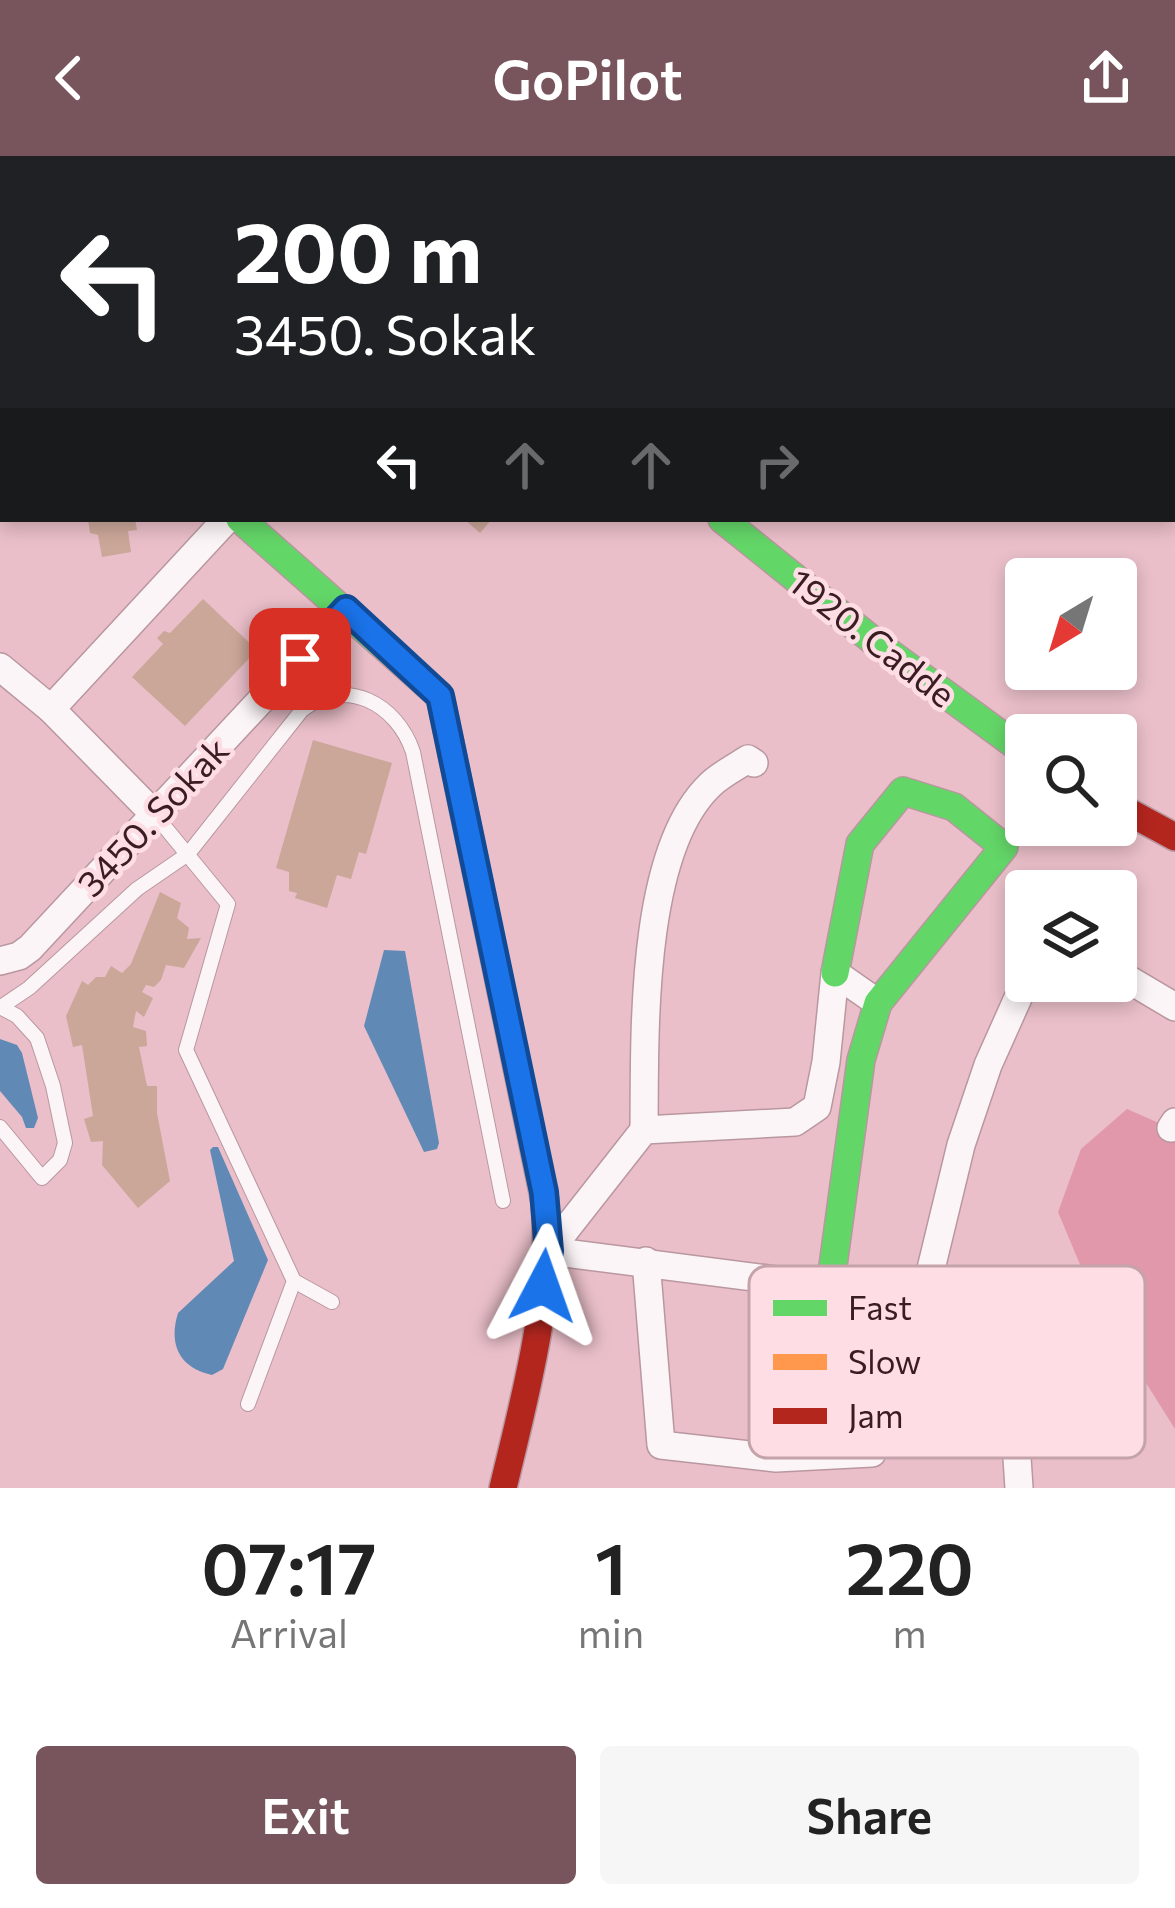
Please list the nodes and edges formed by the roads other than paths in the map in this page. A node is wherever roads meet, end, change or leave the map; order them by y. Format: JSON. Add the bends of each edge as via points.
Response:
{"nodes":[{"id":1,"x":223,"y":522,"type":"edge"},
{"id":2,"x":244,"y":522,"type":"edge"},
{"id":3,"x":726,"y":522,"type":"edge"},
{"id":4,"x":346,"y":609,"type":"junction"},
{"id":5,"x":0,"y":667,"type":"edge"},
{"id":6,"x":51,"y":709,"type":"junction"},
{"id":7,"x":1005,"y":738,"type":"edge"},
{"id":8,"x":754,"y":763,"type":"dead end"},
{"id":9,"x":155,"y":815,"type":"junction"},
{"id":10,"x":1137,"y":817,"type":"edge"},
{"id":11,"x":1175,"y":837,"type":"edge"},
{"id":12,"x":188,"y":854,"type":"junction"},
{"id":13,"x":0,"y":961,"type":"edge"},
{"id":14,"x":835,"y":973,"type":"junction"},
{"id":15,"x":1137,"y":984,"type":"edge"},
{"id":16,"x":1016,"y":1002,"type":"edge"},
{"id":17,"x":878,"y":1003,"type":"junction"},
{"id":18,"x":0,"y":1007,"type":"edge"},
{"id":19,"x":1175,"y":1007,"type":"edge"},
{"id":20,"x":0,"y":1127,"type":"edge"},
{"id":21,"x":644,"y":1130,"type":"junction"},
{"id":22,"x":502,"y":1201,"type":"dead end"},
{"id":23,"x":549,"y":1251,"type":"junction"},
{"id":24,"x":646,"y":1261,"type":"junction"},
{"id":25,"x":833,"y":1266,"type":"edge"},
{"id":26,"x":932,"y":1266,"type":"edge"},
{"id":27,"x":749,"y":1276,"type":"edge"},
{"id":28,"x":294,"y":1281,"type":"junction"},
{"id":29,"x":332,"y":1302,"type":"dead end"},
{"id":30,"x":248,"y":1404,"type":"dead end"},
{"id":31,"x":749,"y":1455,"type":"edge"},
{"id":32,"x":1017,"y":1458,"type":"edge"},
{"id":33,"x":503,"y":1488,"type":"edge"},
{"id":34,"x":1019,"y":1488,"type":"edge"}],
"edges":[{"from":1,"to":6,"type":"street"},
{"from":2,"to":4,"type":"street"},
{"from":3,"to":7,"type":"street","name":"1920. Cadde"},
{"from":4,"to":9,"type":"street","name":"3450. Sokak"},
{"from":4,"to":23,"type":"street","via":[[440,696],[544,1192]]},
{"from":5,"to":6,"type":"street"},
{"from":6,"to":9,"type":"street"},
{"from":8,"to":21,"type":"street","via":[[748,759],[709,785],[671,845],[645,1015]]},
{"from":9,"to":12,"type":"lane"},
{"from":9,"to":13,"type":"street","name":"3450. Sokak","via":[[30,948]]},
{"from":10,"to":11,"type":"street"},
{"from":12,"to":18,"type":"lane"},
{"from":12,"to":22,"type":"lane","via":[[315,700],[362,697],[400,724],[413,752]]},
{"from":12,"to":28,"type":"lane","via":[[228,904],[185,1050]]},
{"from":14,"to":17,"type":"street"},
{"from":14,"to":17,"type":"street","via":[[860,844],[903,791],[953,807],[1004,847]]},
{"from":14,"to":21,"type":"street","via":[[817,1107],[795,1122]]},
{"from":15,"to":19,"type":"street"},
{"from":16,"to":26,"type":"street","via":[[961,1145]]},
{"from":17,"to":25,"type":"street","via":[[861,1060]]},
{"from":18,"to":20,"type":"lane","via":[[29,1027],[43,1050],[65,1143],[60,1160],[42,1178]]},
{"from":21,"to":23,"type":"street"},
{"from":23,"to":24,"type":"street"},
{"from":23,"to":33,"type":"street"},
{"from":24,"to":27,"type":"street"},
{"from":24,"to":31,"type":"street","via":[[661,1444]]},
{"from":28,"to":29,"type":"lane"},
{"from":28,"to":30,"type":"lane"},
{"from":32,"to":34,"type":"street"}]}
